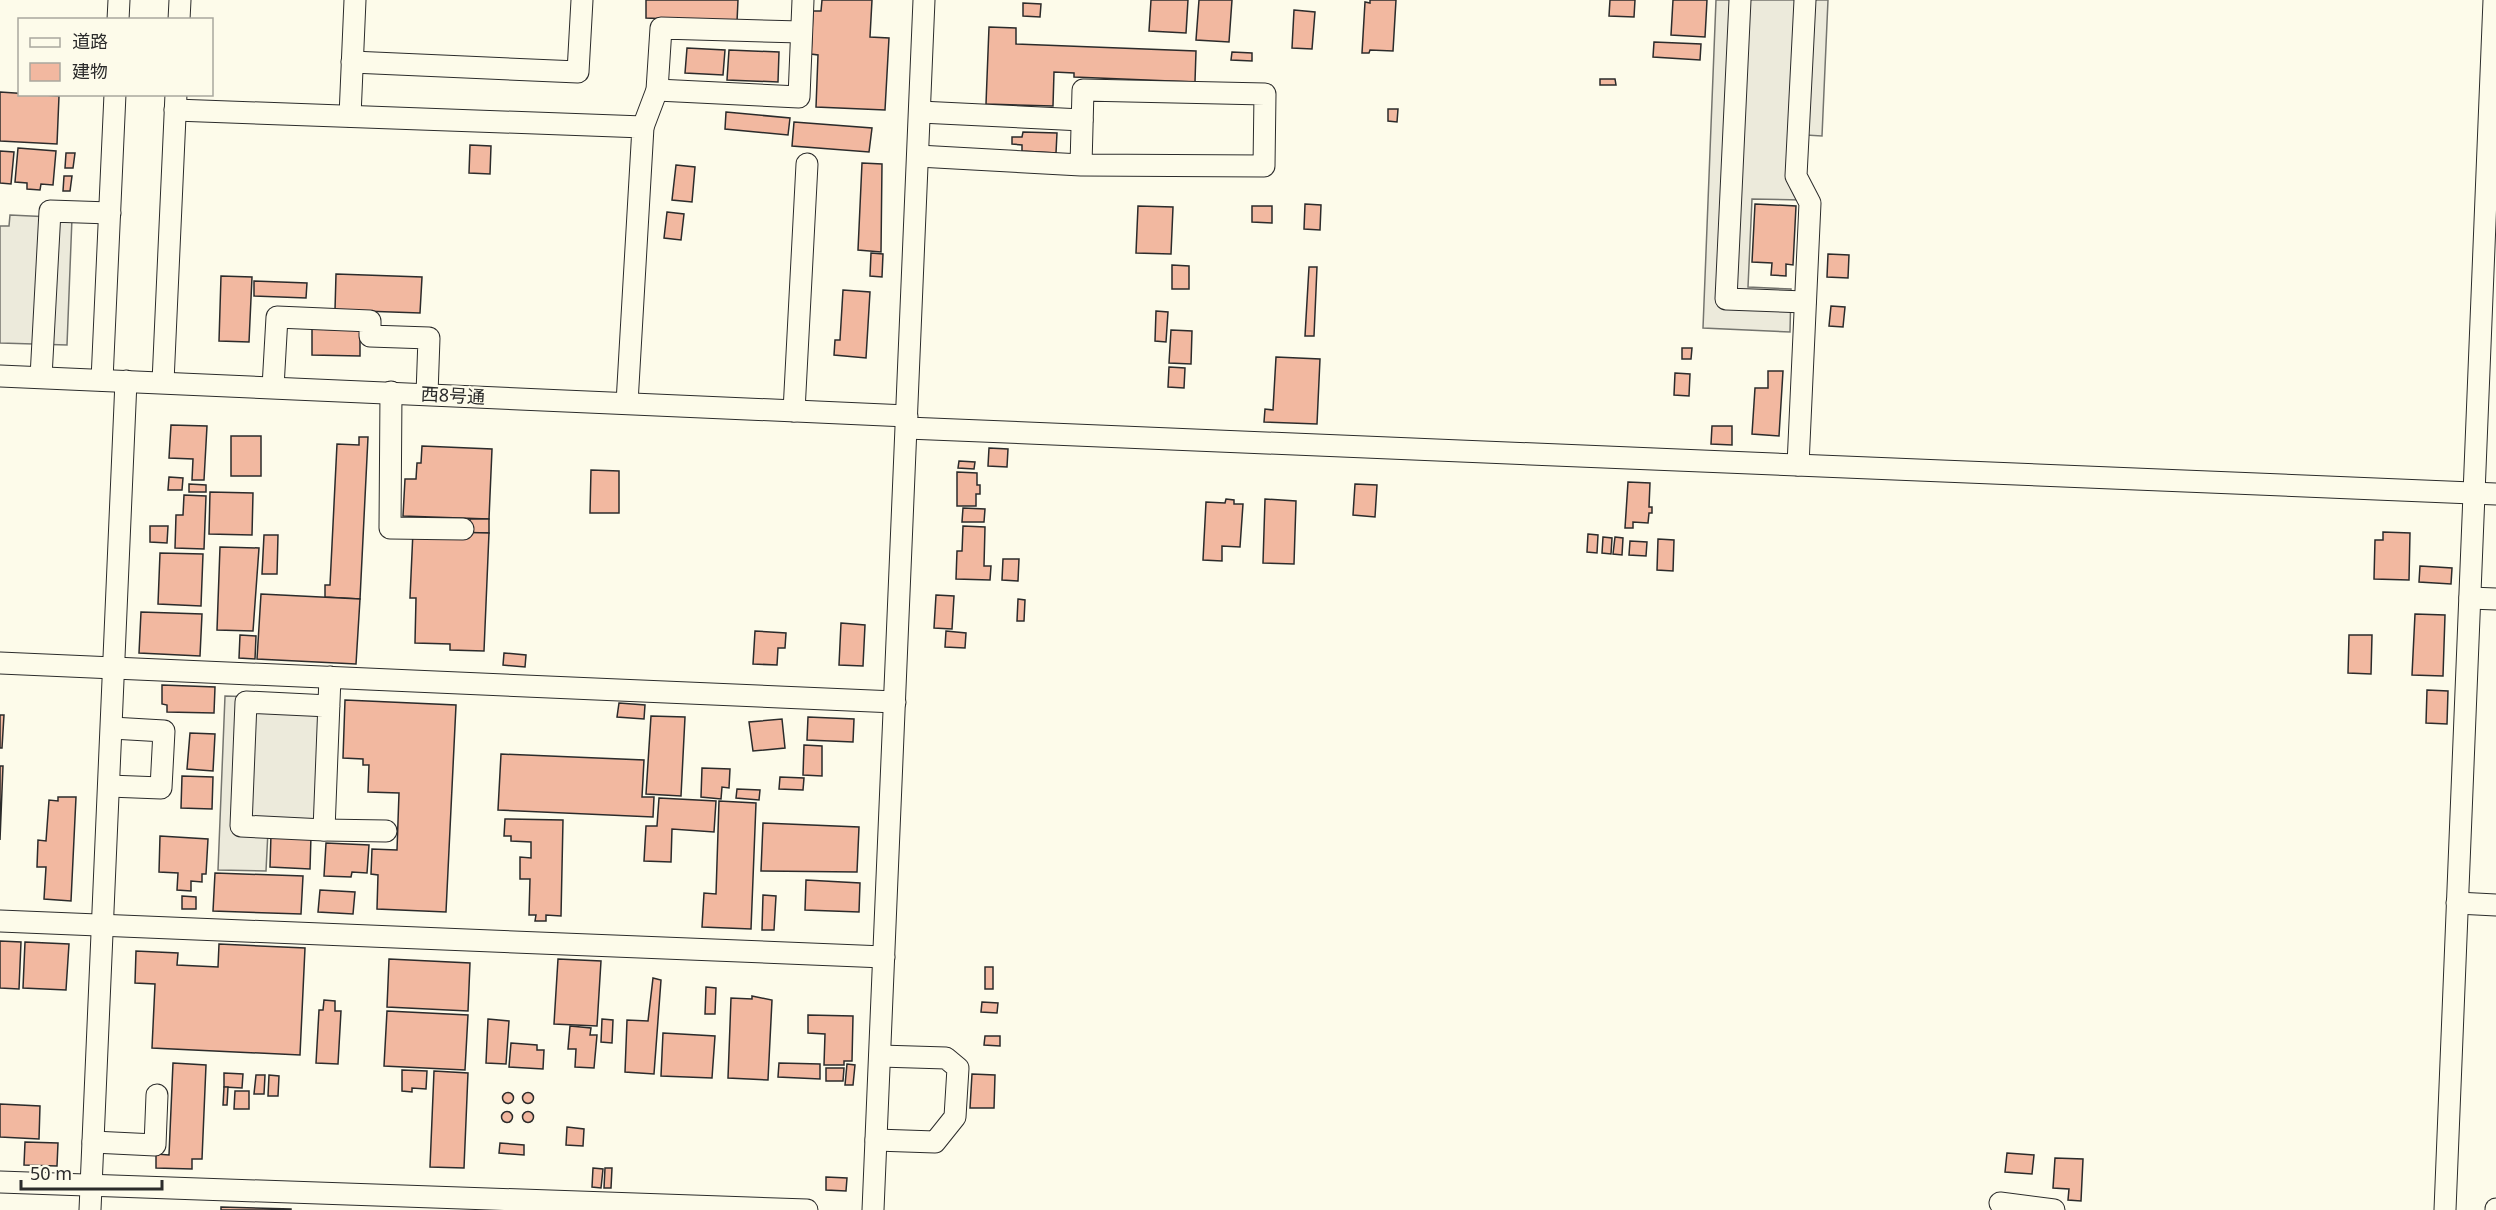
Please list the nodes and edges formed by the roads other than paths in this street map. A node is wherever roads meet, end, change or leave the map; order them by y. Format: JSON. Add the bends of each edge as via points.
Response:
{"nodes":[{"id":1,"x":119,"y":0,"type":"edge"},
{"id":2,"x":180,"y":0,"type":"edge"},
{"id":3,"x":355,"y":0,"type":"edge"},
{"id":4,"x":582,"y":0,"type":"edge"},
{"id":5,"x":803,"y":0,"type":"edge"},
{"id":6,"x":924,"y":0,"type":"edge"},
{"id":7,"x":1740,"y":0,"type":"edge"},
{"id":8,"x":1805,"y":0,"type":"edge"},
{"id":9,"x":2494,"y":0,"type":"edge"},
{"id":10,"x":118,"y":18,"type":"edge"},
{"id":11,"x":179,"y":18,"type":"edge"},
{"id":12,"x":801,"y":32,"type":"junction"},
{"id":13,"x":352,"y":62,"type":"junction"},
{"id":14,"x":657,"y":90,"type":"junction"},
{"id":15,"x":115,"y":96,"type":"edge"},
{"id":16,"x":176,"y":102,"type":"edge"},
{"id":17,"x":920,"y":112,"type":"junction"},
{"id":18,"x":350,"y":116,"type":"junction"},
{"id":19,"x":1082,"y":120,"type":"junction"},
{"id":20,"x":643,"y":127,"type":"junction"},
{"id":21,"x":918,"y":156,"type":"junction"},
{"id":22,"x":807,"y":164,"type":"dead end"},
{"id":23,"x":1081,"y":165,"type":"junction"},
{"id":24,"x":110,"y":213,"type":"junction"},
{"id":25,"x":1805,"y":302,"type":"junction"},
{"id":26,"x":0,"y":376,"type":"edge"},
{"id":27,"x":41,"y":377,"type":"junction"},
{"id":28,"x":102,"y":380,"type":"junction"},
{"id":29,"x":126,"y":381,"type":"junction"},
{"id":30,"x":163,"y":382,"type":"junction"},
{"id":31,"x":273,"y":387,"type":"junction"},
{"id":32,"x":392,"y":392,"type":"junction"},
{"id":33,"x":427,"y":394,"type":"junction"},
{"id":34,"x":627,"y":403,"type":"junction"},
{"id":35,"x":794,"y":411,"type":"junction"},
{"id":36,"x":907,"y":422,"type":"junction"},
{"id":37,"x":1798,"y":465,"type":"junction"},
{"id":38,"x":2474,"y":493,"type":"junction"},
{"id":39,"x":2496,"y":494,"type":"edge"},
{"id":40,"x":463,"y":529,"type":"dead end"},
{"id":41,"x":2470,"y":598,"type":"junction"},
{"id":42,"x":2496,"y":599,"type":"edge"},
{"id":43,"x":0,"y":663,"type":"edge"},
{"id":44,"x":114,"y":668,"type":"junction"},
{"id":45,"x":330,"y":677,"type":"junction"},
{"id":46,"x":895,"y":702,"type":"junction"},
{"id":47,"x":329,"y":706,"type":"junction"},
{"id":48,"x":112,"y":728,"type":"junction"},
{"id":49,"x":109,"y":786,"type":"junction"},
{"id":50,"x":324,"y":830,"type":"junction"},
{"id":51,"x":386,"y":831,"type":"dead end"},
{"id":52,"x":2457,"y":903,"type":"junction"},
{"id":53,"x":2496,"y":904,"type":"edge"},
{"id":54,"x":0,"y":921,"type":"edge"},
{"id":55,"x":104,"y":926,"type":"junction"},
{"id":56,"x":884,"y":957,"type":"junction"},
{"id":57,"x":880,"y":1056,"type":"junction"},
{"id":58,"x":157,"y":1095,"type":"dead end"},
{"id":59,"x":876,"y":1140,"type":"junction"},
{"id":60,"x":93,"y":1142,"type":"junction"},
{"id":61,"x":0,"y":1182,"type":"edge"},
{"id":62,"x":91,"y":1186,"type":"junction"},
{"id":63,"x":402,"y":1203,"type":"edge"},
{"id":64,"x":2000,"y":1203,"type":"dead end"},
{"id":65,"x":508,"y":1205,"type":"edge"},
{"id":66,"x":649,"y":1207,"type":"edge"},
{"id":67,"x":90,"y":1210,"type":"edge"},
{"id":68,"x":807,"y":1210,"type":"edge"},
{"id":69,"x":873,"y":1210,"type":"edge"},
{"id":70,"x":2054,"y":1210,"type":"edge"},
{"id":71,"x":2445,"y":1210,"type":"edge"}],
"edges":[{"from":1,"to":10,"type":"street"},
{"from":2,"to":11,"type":"street"},
{"from":3,"to":13,"type":"street"},
{"from":4,"to":13,"type":"street","via":[[578,72]]},
{"from":5,"to":12,"type":"street"},
{"from":6,"to":17,"type":"street"},
{"from":7,"to":25,"type":"street","via":[[1726,298]]},
{"from":8,"to":25,"type":"street","via":[[1796,176],[1810,203]]},
{"from":9,"to":38,"type":"street"},
{"from":12,"to":14,"type":"street","via":[[661,28]]},
{"from":12,"to":14,"type":"street","via":[[799,97]]},
{"from":13,"to":18,"type":"street"},
{"from":14,"to":20,"type":"street"},
{"from":15,"to":24,"type":"street"},
{"from":16,"to":18,"type":"street"},
{"from":16,"to":30,"type":"street"},
{"from":17,"to":19,"type":"street"},
{"from":17,"to":21,"type":"street"},
{"from":18,"to":20,"type":"street"},
{"from":19,"to":23,"type":"street"},
{"from":19,"to":23,"type":"street","via":[[1083,90],[1265,94],[1264,166]]},
{"from":20,"to":34,"type":"street"},
{"from":21,"to":23,"type":"street"},
{"from":21,"to":36,"type":"street"},
{"from":22,"to":35,"type":"street"},
{"from":24,"to":27,"type":"street","via":[[50,211]]},
{"from":24,"to":28,"type":"street"},
{"from":25,"to":37,"type":"street"},
{"from":26,"to":27,"type":"street","name":"西8号通"},
{"from":27,"to":28,"type":"street","name":"西8号通"},
{"from":28,"to":29,"type":"street","name":"西8号通"},
{"from":29,"to":30,"type":"street","name":"西8号通"},
{"from":29,"to":44,"type":"street"},
{"from":30,"to":31,"type":"street","name":"西8号通"},
{"from":31,"to":32,"type":"street","name":"西8号通"},
{"from":31,"to":33,"type":"street","via":[[277,317],[370,321],[370,336],[429,338]]},
{"from":32,"to":33,"type":"street","name":"西8号通"},
{"from":32,"to":40,"type":"street","via":[[390,528]]},
{"from":33,"to":34,"type":"street","name":"西8号通"},
{"from":34,"to":35,"type":"street","name":"西8号通"},
{"from":35,"to":36,"type":"street","name":"西8号通"},
{"from":36,"to":37,"type":"street","name":"西8号通"},
{"from":36,"to":46,"type":"street"},
{"from":37,"to":38,"type":"street","name":"西8号通"},
{"from":38,"to":39,"type":"street","name":"西8号通"},
{"from":38,"to":41,"type":"street"},
{"from":41,"to":42,"type":"street"},
{"from":41,"to":52,"type":"street"},
{"from":43,"to":44,"type":"street"},
{"from":44,"to":45,"type":"street"},
{"from":44,"to":48,"type":"street"},
{"from":45,"to":46,"type":"street"},
{"from":45,"to":47,"type":"street"},
{"from":46,"to":56,"type":"street"},
{"from":47,"to":50,"type":"street"},
{"from":47,"to":50,"type":"street","via":[[246,702],[244,747],[241,826]]},
{"from":48,"to":49,"type":"street"},
{"from":48,"to":49,"type":"street","via":[[164,731],[161,788]]},
{"from":49,"to":55,"type":"street"},
{"from":50,"to":51,"type":"street"},
{"from":52,"to":53,"type":"street"},
{"from":52,"to":71,"type":"street"},
{"from":54,"to":55,"type":"street"},
{"from":55,"to":56,"type":"street"},
{"from":55,"to":60,"type":"street"},
{"from":56,"to":57,"type":"street"},
{"from":57,"to":59,"type":"street"},
{"from":57,"to":59,"type":"street","via":[[946,1058],[958,1068],[955,1117],[935,1142]]},
{"from":58,"to":60,"type":"street","via":[[155,1145]]},
{"from":59,"to":69,"type":"street"},
{"from":60,"to":62,"type":"street"},
{"from":61,"to":62,"type":"street"},
{"from":62,"to":63,"type":"street"},
{"from":62,"to":67,"type":"street"},
{"from":63,"to":65,"type":"street"},
{"from":64,"to":70,"type":"street"},
{"from":65,"to":66,"type":"street"},
{"from":66,"to":68,"type":"street"}]}
